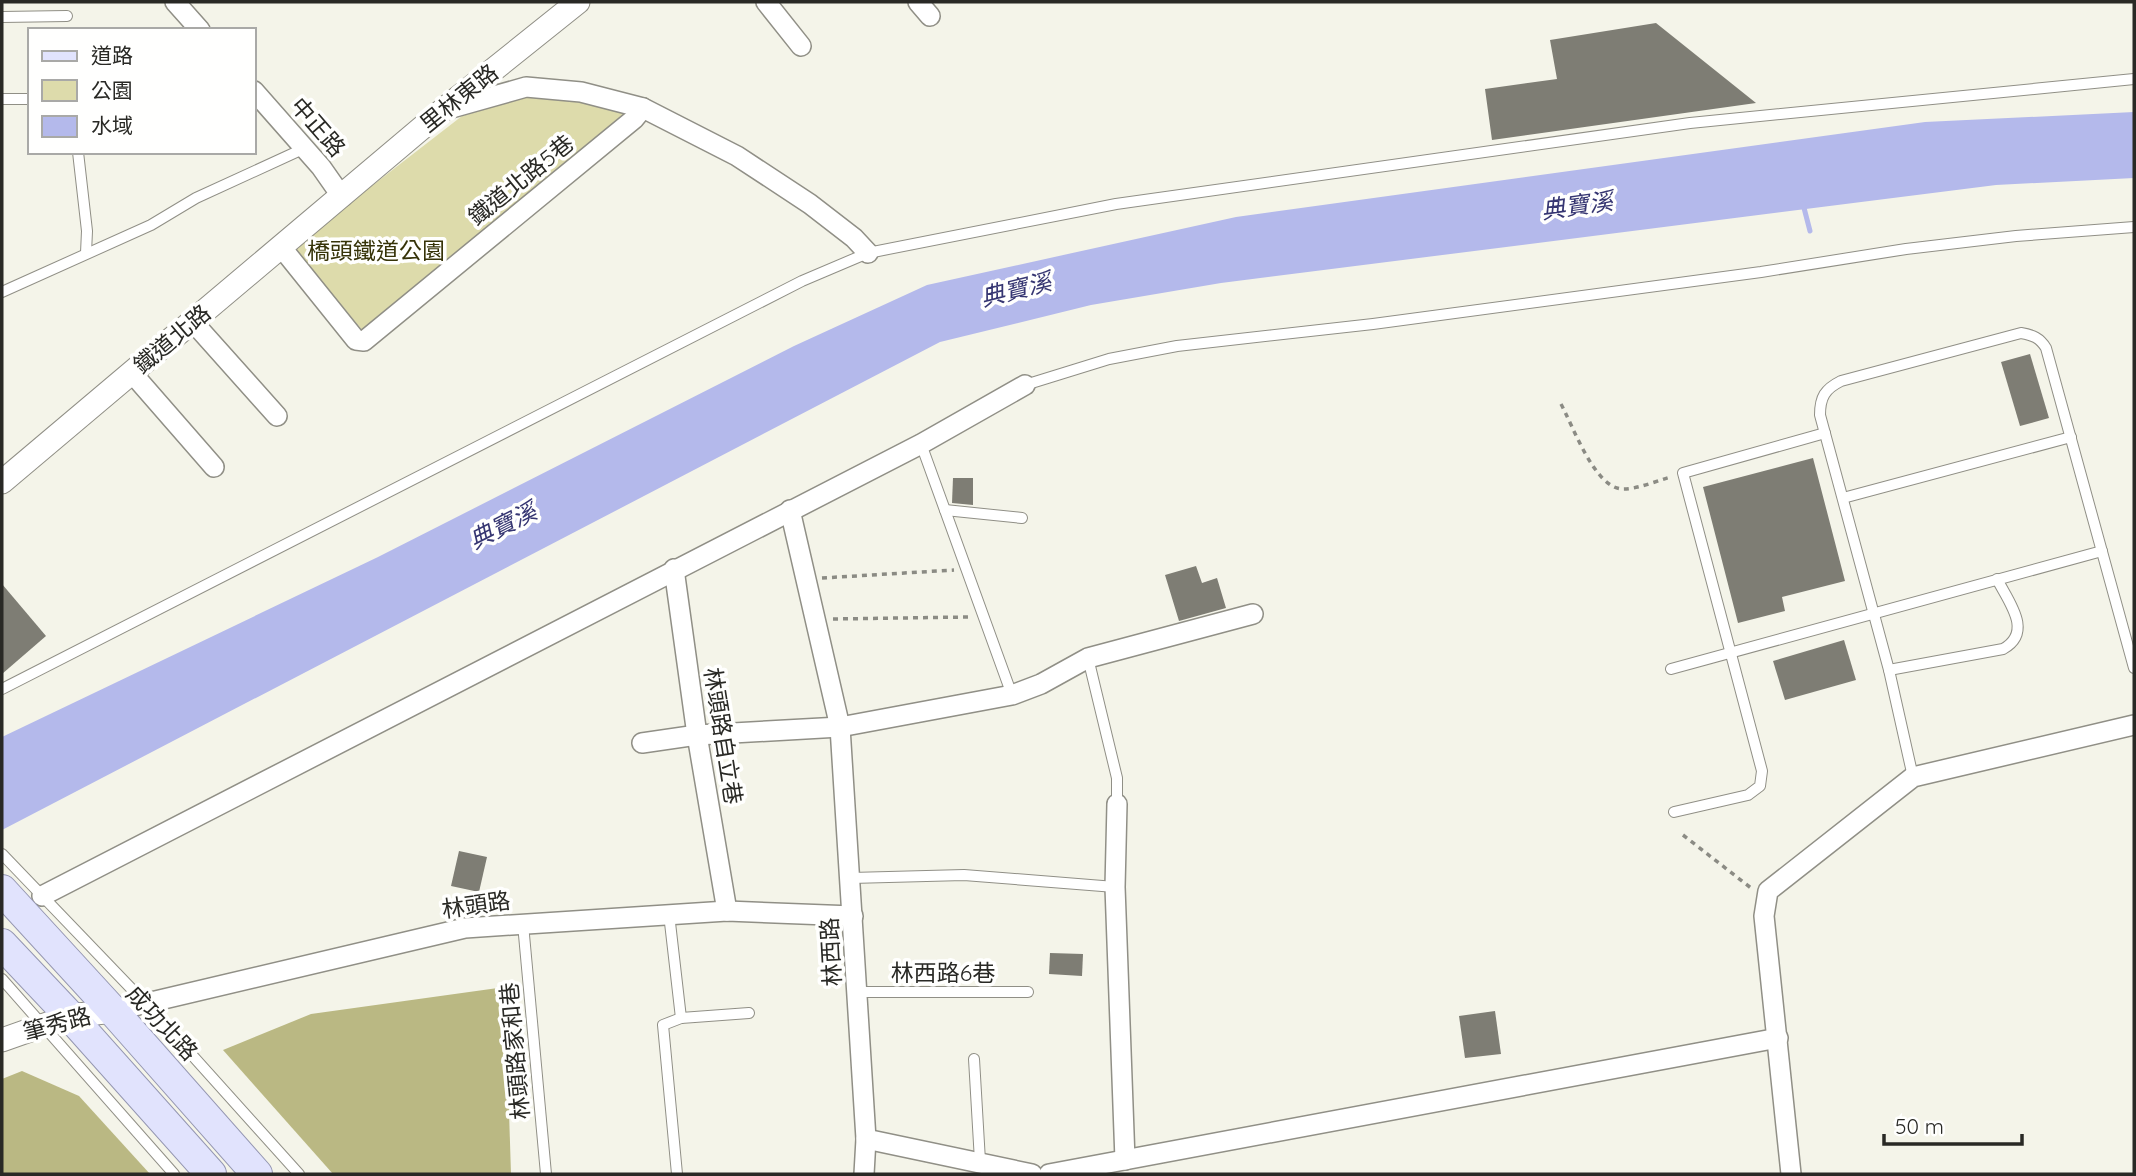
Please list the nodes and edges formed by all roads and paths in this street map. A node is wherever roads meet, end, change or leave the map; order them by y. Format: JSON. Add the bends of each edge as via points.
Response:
{"nodes":[{"id":1,"x":175,"y":2,"type":"edge"},
{"id":2,"x":578,"y":2,"type":"edge"},
{"id":3,"x":766,"y":2,"type":"edge"},
{"id":4,"x":67,"y":16,"type":"dead end"},
{"id":5,"x":2,"y":17,"type":"edge"},
{"id":6,"x":198,"y":28,"type":"edge"},
{"id":7,"x":801,"y":46,"type":"dead end"},
{"id":8,"x":2134,"y":79,"type":"edge"},
{"id":9,"x":256,"y":93,"type":"edge"},
{"id":10,"x":2,"y":99,"type":"edge"},
{"id":11,"x":28,"y":99,"type":"edge"},
{"id":12,"x":643,"y":108,"type":"junction"},
{"id":13,"x":443,"y":110,"type":"junction"},
{"id":14,"x":305,"y":149,"type":"junction"},
{"id":15,"x":78,"y":154,"type":"edge"},
{"id":16,"x":342,"y":197,"type":"junction"},
{"id":17,"x":2134,"y":227,"type":"edge"},
{"id":18,"x":282,"y":248,"type":"junction"},
{"id":19,"x":86,"y":253,"type":"junction"},
{"id":20,"x":868,"y":253,"type":"junction"},
{"id":21,"x":2,"y":292,"type":"edge"},
{"id":22,"x":193,"y":322,"type":"junction"},
{"id":23,"x":132,"y":373,"type":"junction"},
{"id":24,"x":1025,"y":385,"type":"joint"},
{"id":25,"x":1561,"y":404,"type":"dead end"},
{"id":26,"x":277,"y":416,"type":"dead end"},
{"id":27,"x":1825,"y":433,"type":"junction"},
{"id":28,"x":2071,"y":437,"type":"junction"},
{"id":29,"x":921,"y":444,"type":"junction"},
{"id":30,"x":214,"y":467,"type":"dead end"},
{"id":31,"x":1683,"y":473,"type":"junction"},
{"id":32,"x":2,"y":482,"type":"edge"},
{"id":33,"x":1843,"y":498,"type":"junction"},
{"id":34,"x":790,"y":510,"type":"junction"},
{"id":35,"x":945,"y":510,"type":"junction"},
{"id":36,"x":1021,"y":518,"type":"dead end"},
{"id":37,"x":2102,"y":551,"type":"junction"},
{"id":38,"x":674,"y":569,"type":"junction"},
{"id":39,"x":967,"y":570,"type":"junction"},
{"id":40,"x":806,"y":579,"type":"junction"},
{"id":41,"x":1997,"y":579,"type":"junction"},
{"id":42,"x":1874,"y":613,"type":"junction"},
{"id":43,"x":1254,"y":614,"type":"dead end"},
{"id":44,"x":984,"y":617,"type":"junction"},
{"id":45,"x":815,"y":620,"type":"junction"},
{"id":46,"x":1732,"y":652,"type":"junction"},
{"id":47,"x":1088,"y":658,"type":"junction"},
{"id":48,"x":2134,"y":668,"type":"edge"},
{"id":49,"x":1671,"y":669,"type":"dead end"},
{"id":50,"x":1889,"y":670,"type":"junction"},
{"id":51,"x":2,"y":689,"type":"edge"},
{"id":52,"x":1012,"y":695,"type":"junction"},
{"id":53,"x":2134,"y":725,"type":"edge"},
{"id":54,"x":840,"y":727,"type":"junction"},
{"id":55,"x":697,"y":735,"type":"junction"},
{"id":56,"x":642,"y":743,"type":"dead end"},
{"id":57,"x":1913,"y":777,"type":"junction"},
{"id":58,"x":1117,"y":804,"type":"joint"},
{"id":59,"x":1674,"y":812,"type":"dead end"},
{"id":60,"x":1683,"y":835,"type":"dead end"},
{"id":61,"x":2,"y":854,"type":"edge"},
{"id":62,"x":851,"y":878,"type":"junction"},
{"id":63,"x":10,"y":886,"type":"edge"},
{"id":64,"x":1115,"y":887,"type":"junction"},
{"id":65,"x":42,"y":895,"type":"junction"},
{"id":66,"x":1766,"y":900,"type":"junction"},
{"id":67,"x":727,"y":911,"type":"junction"},
{"id":68,"x":669,"y":913,"type":"junction"},
{"id":69,"x":853,"y":916,"type":"junction"},
{"id":70,"x":523,"y":924,"type":"junction"},
{"id":71,"x":2,"y":944,"type":"edge"},
{"id":72,"x":2,"y":979,"type":"edge"},
{"id":73,"x":858,"y":992,"type":"junction"},
{"id":74,"x":1028,"y":992,"type":"dead end"},
{"id":75,"x":147,"y":1005,"type":"junction"},
{"id":76,"x":113,"y":1011,"type":"junction"},
{"id":77,"x":749,"y":1013,"type":"dead end"},
{"id":78,"x":70,"y":1017,"type":"junction"},
{"id":79,"x":681,"y":1018,"type":"junction"},
{"id":80,"x":42,"y":1026,"type":"junction"},
{"id":81,"x":1778,"y":1038,"type":"junction"},
{"id":82,"x":2,"y":1040,"type":"edge"},
{"id":83,"x":974,"y":1059,"type":"dead end"},
{"id":84,"x":866,"y":1139,"type":"junction"},
{"id":85,"x":1125,"y":1160,"type":"junction"},
{"id":86,"x":980,"y":1161,"type":"junction"},
{"id":87,"x":174,"y":1174,"type":"edge"},
{"id":88,"x":211,"y":1174,"type":"edge"},
{"id":89,"x":257,"y":1174,"type":"edge"},
{"id":90,"x":299,"y":1174,"type":"edge"},
{"id":91,"x":546,"y":1174,"type":"edge"},
{"id":92,"x":677,"y":1174,"type":"edge"},
{"id":93,"x":863,"y":1174,"type":"edge"},
{"id":94,"x":1032,"y":1174,"type":"edge"},
{"id":95,"x":1049,"y":1174,"type":"edge"},
{"id":96,"x":1791,"y":1174,"type":"edge"}],
"edges":[{"from":1,"to":6,"type":"street"},
{"from":2,"to":13,"type":"street","name":"里林東路"},
{"from":3,"to":7,"type":"street"},
{"from":4,"to":5,"type":"lane"},
{"from":8,"to":20,"type":"lane","via":[[1690,123],[1116,204]]},
{"from":9,"to":14,"type":"street","name":"中正路"},
{"from":10,"to":11,"type":"lane"},
{"from":12,"to":13,"type":"street","via":[[581,92],[526,88]]},
{"from":12,"to":18,"type":"street","name":"鐵道北路5巷","via":[[364,341],[356,340]]},
{"from":12,"to":20,"type":"street","via":[[737,156],[810,204]]},
{"from":13,"to":16,"type":"street","name":"里林東路"},
{"from":14,"to":16,"type":"street","name":"中正路"},
{"from":14,"to":19,"type":"lane"},
{"from":15,"to":19,"type":"lane"},
{"from":16,"to":18,"type":"street","name":"鐵道北路"},
{"from":17,"to":24,"type":"lane","via":[[1906,249],[1761,272],[1177,346],[1109,359]]},
{"from":18,"to":22,"type":"street","name":"鐵道北路"},
{"from":19,"to":21,"type":"lane"},
{"from":20,"to":51,"type":"lane","via":[[802,281]]},
{"from":22,"to":23,"type":"street","name":"鐵道北路"},
{"from":22,"to":26,"type":"street"},
{"from":23,"to":30,"type":"street"},
{"from":23,"to":32,"type":"street","name":"鐵道北路"},
{"from":24,"to":29,"type":"street"},
{"from":25,"to":31,"type":"path","via":[[1597,474],[1609,486],[1630,488]]},
{"from":27,"to":28,"type":"lane","via":[[1820,401],[1827,388],[2021,333],[2033,335],[2046,348]]},
{"from":27,"to":31,"type":"lane"},
{"from":27,"to":33,"type":"lane"},
{"from":28,"to":33,"type":"lane"},
{"from":28,"to":37,"type":"lane"},
{"from":29,"to":34,"type":"street"},
{"from":29,"to":35,"type":"lane"},
{"from":31,"to":46,"type":"lane"},
{"from":33,"to":42,"type":"lane"},
{"from":34,"to":38,"type":"street"},
{"from":34,"to":40,"type":"street","name":"林西路"},
{"from":35,"to":36,"type":"lane"},
{"from":35,"to":39,"type":"lane"},
{"from":37,"to":41,"type":"lane"},
{"from":37,"to":48,"type":"lane"},
{"from":38,"to":55,"type":"street","name":"林頭路自立巷"},
{"from":38,"to":65,"type":"street"},
{"from":39,"to":40,"type":"path"},
{"from":39,"to":44,"type":"lane"},
{"from":40,"to":45,"type":"street","name":"林西路"},
{"from":41,"to":42,"type":"lane"},
{"from":41,"to":50,"type":"lane","via":[[2018,620],[2013,644]]},
{"from":42,"to":46,"type":"lane"},
{"from":42,"to":50,"type":"lane"},
{"from":43,"to":47,"type":"street"},
{"from":44,"to":45,"type":"path"},
{"from":44,"to":52,"type":"lane"},
{"from":45,"to":54,"type":"street","name":"林西路"},
{"from":46,"to":49,"type":"lane"},
{"from":46,"to":59,"type":"lane","via":[[1762,771],[1760,786],[1748,794]]},
{"from":47,"to":52,"type":"street"},
{"from":47,"to":58,"type":"lane","via":[[1117,778]]},
{"from":50,"to":57,"type":"lane"},
{"from":52,"to":54,"type":"street"},
{"from":53,"to":57,"type":"street"},
{"from":54,"to":55,"type":"street"},
{"from":54,"to":62,"type":"street","name":"林西路"},
{"from":55,"to":56,"type":"street"},
{"from":55,"to":67,"type":"street","name":"林頭路自立巷"},
{"from":57,"to":66,"type":"street","via":[[1768,891]]},
{"from":58,"to":64,"type":"street"},
{"from":60,"to":66,"type":"path"},
{"from":61,"to":63,"type":"lane"},
{"from":62,"to":64,"type":"lane","via":[[964,875]]},
{"from":62,"to":69,"type":"street","name":"林西路"},
{"from":63,"to":65,"type":"lane","name":"成功北路"},
{"from":63,"to":76,"type":"main road","name":"成功北路"},
{"from":64,"to":85,"type":"street"},
{"from":65,"to":75,"type":"lane","name":"成功北路"},
{"from":66,"to":81,"type":"street"},
{"from":67,"to":68,"type":"street","name":"林頭路"},
{"from":67,"to":69,"type":"street","name":"林頭路"},
{"from":68,"to":70,"type":"street","name":"林頭路"},
{"from":68,"to":79,"type":"lane"},
{"from":69,"to":73,"type":"street","name":"林西路"},
{"from":70,"to":75,"type":"street","name":"林頭路","via":[[465,928]]},
{"from":70,"to":91,"type":"lane","name":"林頭路家和巷"},
{"from":71,"to":78,"type":"main road"},
{"from":72,"to":80,"type":"lane"},
{"from":73,"to":74,"type":"lane","name":"林西路6巷"},
{"from":73,"to":84,"type":"street","name":"林西路"},
{"from":75,"to":76,"type":"street","name":"林頭路"},
{"from":75,"to":90,"type":"lane","name":"成功北路"},
{"from":76,"to":78,"type":"street","name":"筆秀路"},
{"from":76,"to":89,"type":"main road","name":"成功北路"},
{"from":77,"to":79,"type":"lane"},
{"from":78,"to":80,"type":"street","name":"筆秀路"},
{"from":78,"to":88,"type":"main road"},
{"from":79,"to":92,"type":"lane","via":[[663,1026]]},
{"from":80,"to":82,"type":"street","name":"筆秀路"},
{"from":80,"to":87,"type":"lane"},
{"from":81,"to":85,"type":"street"},
{"from":81,"to":96,"type":"street"},
{"from":83,"to":86,"type":"lane"},
{"from":84,"to":86,"type":"street"},
{"from":84,"to":93,"type":"street","name":"林西路"},
{"from":85,"to":95,"type":"street"},
{"from":86,"to":94,"type":"street"}]}
